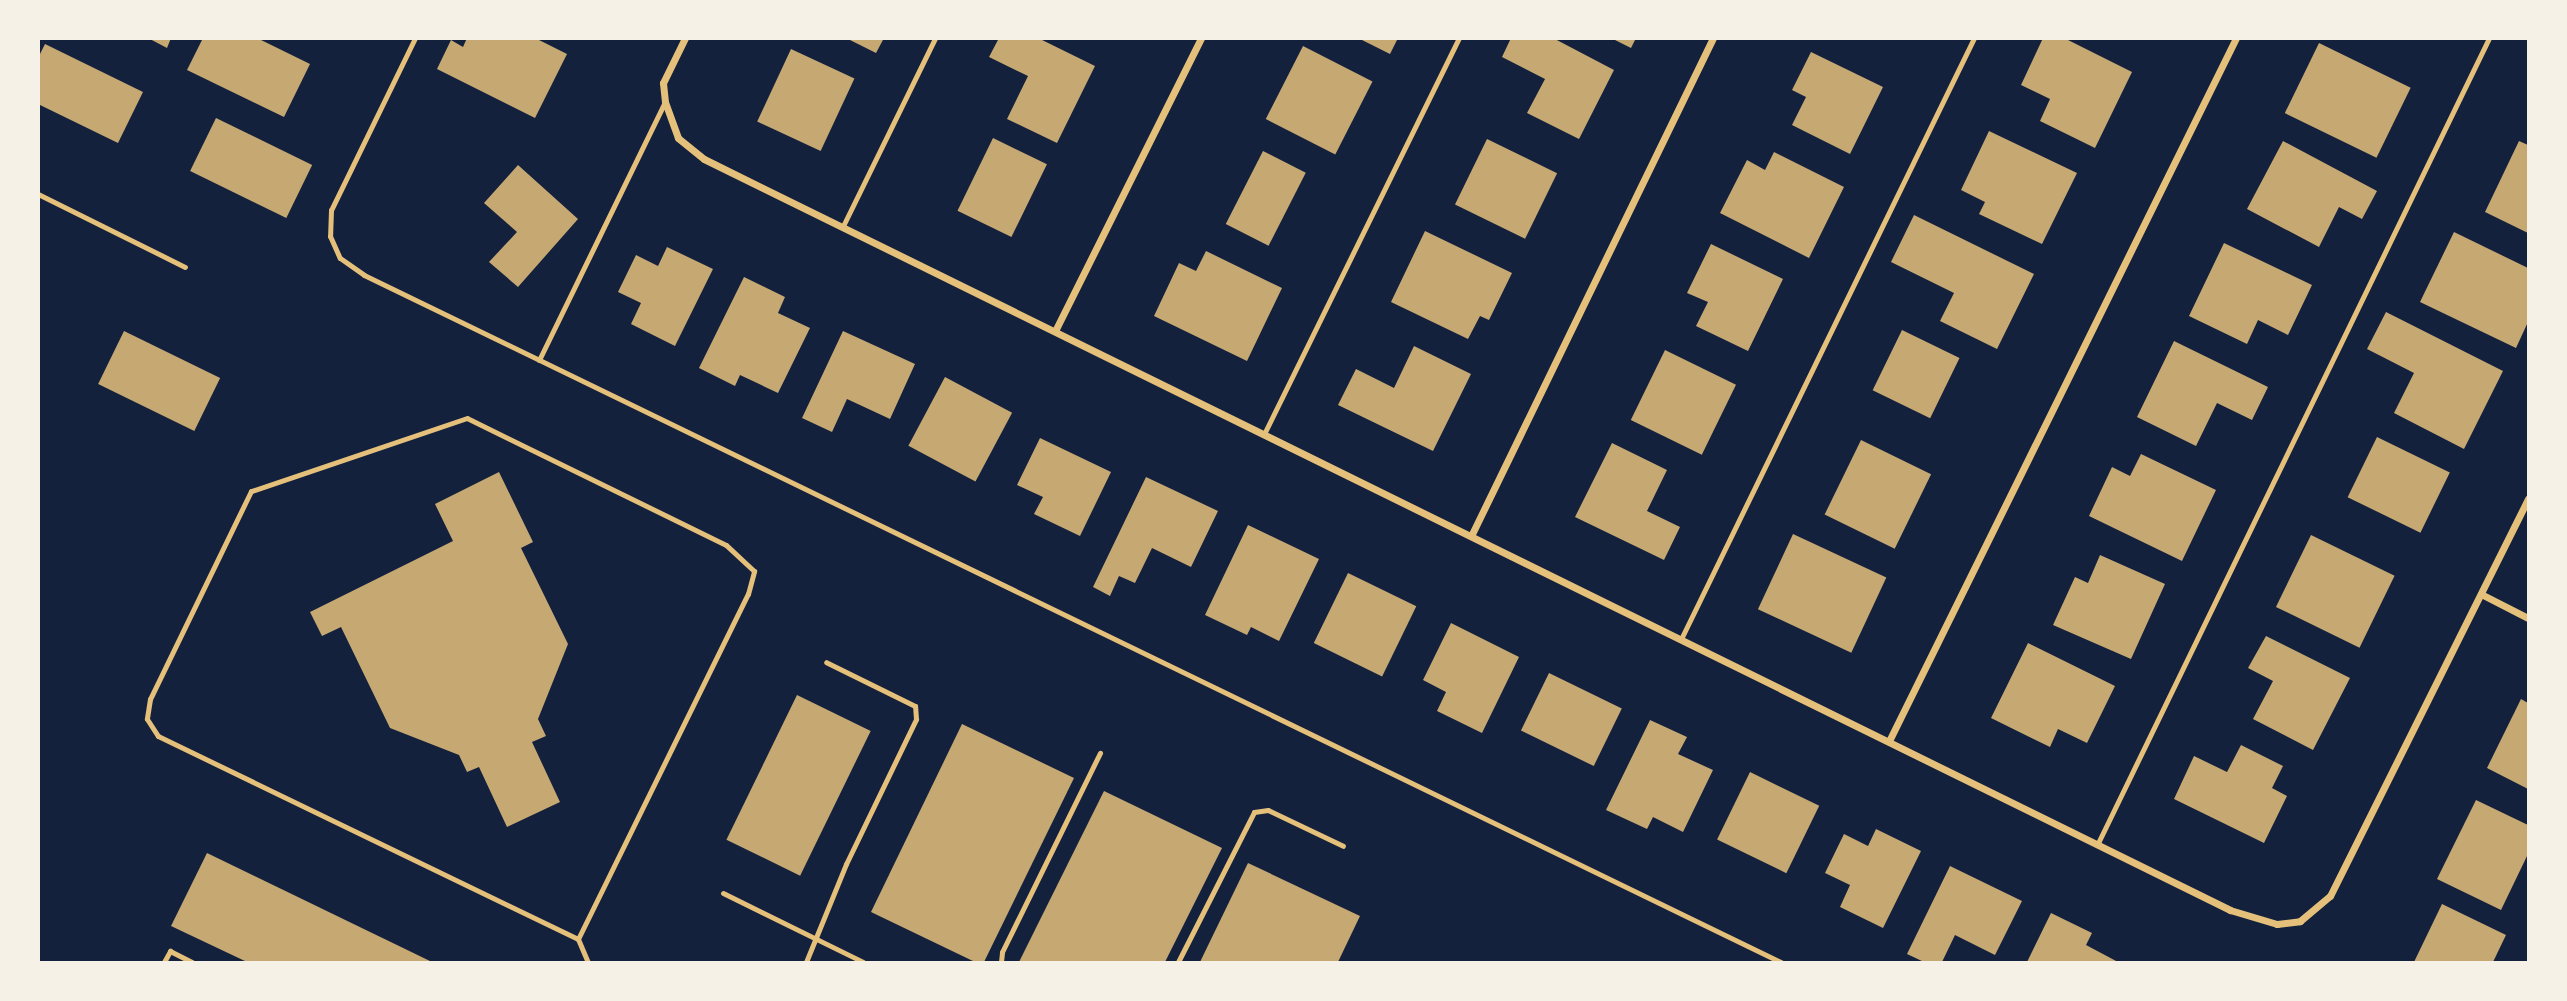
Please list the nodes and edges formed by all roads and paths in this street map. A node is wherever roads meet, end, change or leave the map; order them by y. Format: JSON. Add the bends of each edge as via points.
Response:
{"nodes":[{"id":1,"x":415,"y":38,"type":"edge"},
{"id":2,"x":685,"y":38,"type":"edge"},
{"id":3,"x":935,"y":38,"type":"edge"},
{"id":4,"x":1201,"y":38,"type":"edge"},
{"id":5,"x":1459,"y":38,"type":"edge"},
{"id":6,"x":1713,"y":38,"type":"edge"},
{"id":7,"x":1974,"y":38,"type":"edge"},
{"id":8,"x":2236,"y":38,"type":"edge"},
{"id":9,"x":2489,"y":38,"type":"edge"},
{"id":10,"x":665,"y":102,"type":"junction"},
{"id":11,"x":38,"y":194,"type":"edge"},
{"id":12,"x":843,"y":226,"type":"junction"},
{"id":13,"x":185,"y":267,"type":"dead end"},
{"id":14,"x":1056,"y":329,"type":"junction"},
{"id":15,"x":539,"y":360,"type":"junction"},
{"id":16,"x":1265,"y":432,"type":"junction"},
{"id":17,"x":2529,"y":499,"type":"edge"},
{"id":18,"x":1472,"y":534,"type":"junction"},
{"id":19,"x":2481,"y":594,"type":"junction"},
{"id":20,"x":2529,"y":618,"type":"edge"},
{"id":21,"x":1681,"y":639,"type":"junction"},
{"id":22,"x":827,"y":662,"type":"dead end"},
{"id":23,"x":1889,"y":741,"type":"junction"},
{"id":24,"x":1100,"y":753,"type":"dead end"},
{"id":25,"x":2098,"y":843,"type":"junction"},
{"id":26,"x":1343,"y":846,"type":"dead end"},
{"id":27,"x":723,"y":893,"type":"dead end"},
{"id":28,"x":578,"y":939,"type":"junction"},
{"id":29,"x":817,"y":940,"type":"junction"},
{"id":30,"x":164,"y":962,"type":"edge"},
{"id":31,"x":192,"y":962,"type":"edge"},
{"id":32,"x":589,"y":962,"type":"edge"},
{"id":33,"x":806,"y":962,"type":"edge"},
{"id":34,"x":863,"y":962,"type":"edge"},
{"id":35,"x":1001,"y":962,"type":"edge"},
{"id":36,"x":1178,"y":962,"type":"edge"},
{"id":37,"x":1782,"y":962,"type":"edge"}],
"edges":[{"from":1,"to":15,"type":"lane","via":[[331,210],[330,236],[340,258],[364,275]]},
{"from":2,"to":10,"type":"street","via":[[663,83]]},
{"from":3,"to":12,"type":"lane"},
{"from":4,"to":14,"type":"street"},
{"from":5,"to":16,"type":"lane"},
{"from":6,"to":18,"type":"street"},
{"from":7,"to":21,"type":"lane"},
{"from":8,"to":23,"type":"street"},
{"from":9,"to":25,"type":"lane"},
{"from":10,"to":12,"type":"street","via":[[678,138],[704,159]]},
{"from":10,"to":15,"type":"lane"},
{"from":11,"to":13,"type":"lane"},
{"from":12,"to":14,"type":"street"},
{"from":14,"to":16,"type":"street"},
{"from":15,"to":37,"type":"lane"},
{"from":16,"to":18,"type":"street"},
{"from":17,"to":19,"type":"street"},
{"from":18,"to":21,"type":"street"},
{"from":19,"to":20,"type":"street"},
{"from":19,"to":25,"type":"street","via":[[2330,896],[2300,921],[2277,924],[2230,910]]},
{"from":21,"to":23,"type":"street"},
{"from":22,"to":29,"type":"lane","via":[[915,706],[916,719],[846,864]]},
{"from":23,"to":25,"type":"street"},
{"from":24,"to":35,"type":"lane"},
{"from":26,"to":36,"type":"lane","via":[[1268,810],[1254,812]]},
{"from":27,"to":29,"type":"lane"},
{"from":28,"to":28,"type":"lane","via":[[748,594],[754,571],[726,545],[467,418],[251,491],[150,699],[147,719],[158,736]]},
{"from":28,"to":32,"type":"lane"},
{"from":29,"to":33,"type":"lane"},
{"from":29,"to":34,"type":"lane"},
{"from":30,"to":31,"type":"lane","via":[[170,951]]}]}
